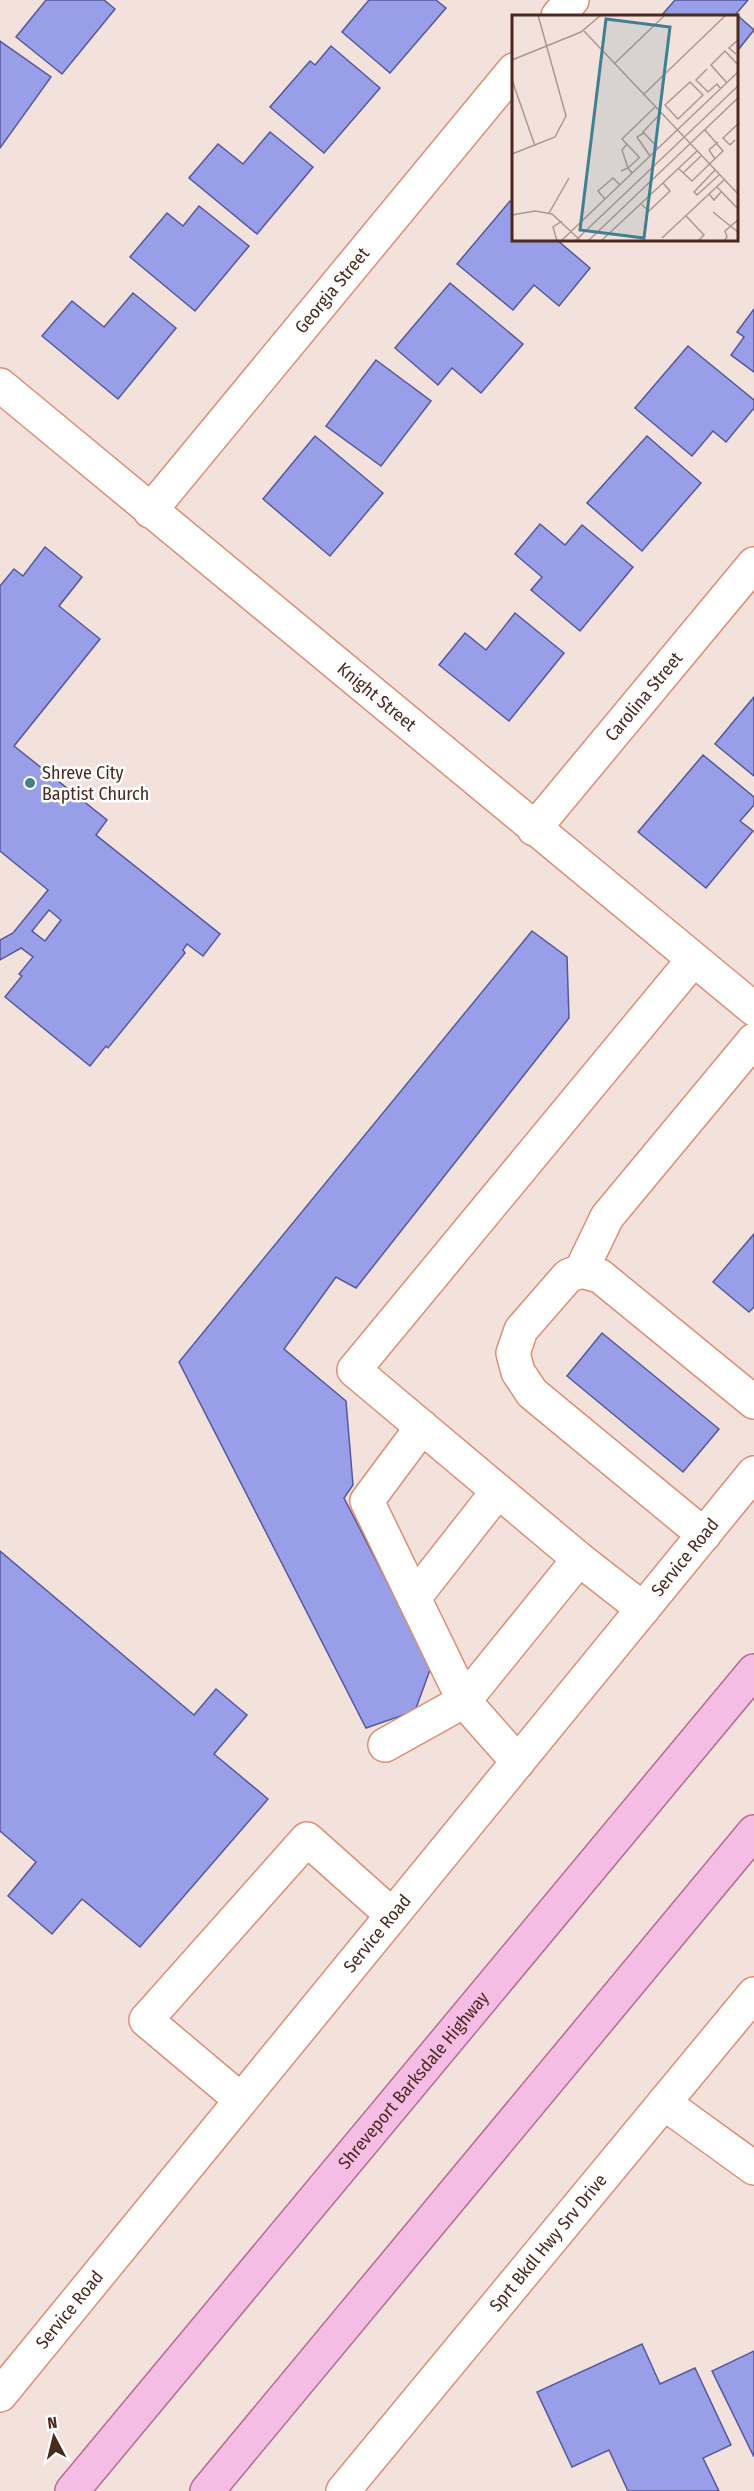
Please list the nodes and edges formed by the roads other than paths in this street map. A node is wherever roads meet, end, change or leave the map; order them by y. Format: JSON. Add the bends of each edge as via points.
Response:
{"nodes":[{"id":1,"x":572,"y":0,"type":"edge"},
{"id":2,"x":559,"y":15,"type":"edge"},
{"id":3,"x":512,"y":72,"type":"edge"},
{"id":4,"x":0,"y":385,"type":"edge"},
{"id":5,"x":150,"y":511,"type":"junction"},
{"id":6,"x":754,"y":564,"type":"edge"},
{"id":7,"x":534,"y":829,"type":"junction"},
{"id":8,"x":693,"y":960,"type":"junction"},
{"id":9,"x":754,"y":1009,"type":"edge"},
{"id":10,"x":754,"y":1040,"type":"edge"},
{"id":11,"x":581,"y":1271,"type":"junction"},
{"id":12,"x":754,"y":1402,"type":"edge"},
{"id":13,"x":422,"y":1427,"type":"junction"},
{"id":14,"x":754,"y":1473,"type":"edge"},
{"id":15,"x":498,"y":1491,"type":"junction"},
{"id":16,"x":704,"y":1535,"type":"junction"},
{"id":17,"x":579,"y":1560,"type":"junction"},
{"id":18,"x":414,"y":1598,"type":"junction"},
{"id":19,"x":643,"y":1609,"type":"junction"},
{"id":20,"x":754,"y":1671,"type":"edge"},
{"id":21,"x":464,"y":1701,"type":"junction"},
{"id":22,"x":385,"y":1745,"type":"dead end"},
{"id":23,"x":518,"y":1762,"type":"junction"},
{"id":24,"x":754,"y":1832,"type":"edge"},
{"id":25,"x":392,"y":1915,"type":"junction"},
{"id":26,"x":754,"y":1995,"type":"edge"},
{"id":27,"x":241,"y":2100,"type":"junction"},
{"id":28,"x":664,"y":2103,"type":"junction"},
{"id":29,"x":754,"y":2168,"type":"edge"},
{"id":30,"x":0,"y":2395,"type":"edge"},
{"id":31,"x":72,"y":2491,"type":"edge"},
{"id":32,"x":207,"y":2491,"type":"edge"},
{"id":33,"x":343,"y":2491,"type":"edge"}],
"edges":[{"from":1,"to":2,"type":"street"},
{"from":3,"to":5,"type":"street","name":"Georgia Street"},
{"from":4,"to":5,"type":"street","name":"Knight Street"},
{"from":5,"to":7,"type":"street","name":"Knight Street"},
{"from":6,"to":7,"type":"street","name":"Carolina Street"},
{"from":7,"to":8,"type":"street","name":"Knight Street"},
{"from":8,"to":9,"type":"street","name":"Knight Street"},
{"from":8,"to":13,"type":"street","via":[[354,1370]]},
{"from":10,"to":11,"type":"street","via":[[607,1217]]},
{"from":11,"to":12,"type":"street","via":[[600,1276]]},
{"from":11,"to":16,"type":"street","via":[[568,1276],[520,1330],[513,1353],[518,1372],[532,1393]]},
{"from":13,"to":15,"type":"street"},
{"from":13,"to":18,"type":"street","via":[[368,1501]]},
{"from":14,"to":16,"type":"street","name":"Service Road"},
{"from":15,"to":17,"type":"street"},
{"from":15,"to":18,"type":"street"},
{"from":16,"to":19,"type":"street","name":"Service Road"},
{"from":17,"to":19,"type":"street"},
{"from":17,"to":21,"type":"street"},
{"from":18,"to":21,"type":"street"},
{"from":19,"to":23,"type":"street","name":"Service Road"},
{"from":20,"to":31,"type":"main road","name":"Shreveport Barksdale Highway"},
{"from":21,"to":22,"type":"street"},
{"from":21,"to":23,"type":"street"},
{"from":23,"to":25,"type":"street","name":"Service Road"},
{"from":24,"to":32,"type":"main road"},
{"from":25,"to":27,"type":"street","name":"Service Road"},
{"from":25,"to":27,"type":"street","via":[[307,1839],[146,2020]]},
{"from":26,"to":28,"type":"street","name":"Sprt Bkdl Hwy Srv Drive"},
{"from":27,"to":30,"type":"street","name":"Service Road"},
{"from":28,"to":29,"type":"street"},
{"from":28,"to":33,"type":"street","name":"Sprt Bkdl Hwy Srv Drive"}]}
